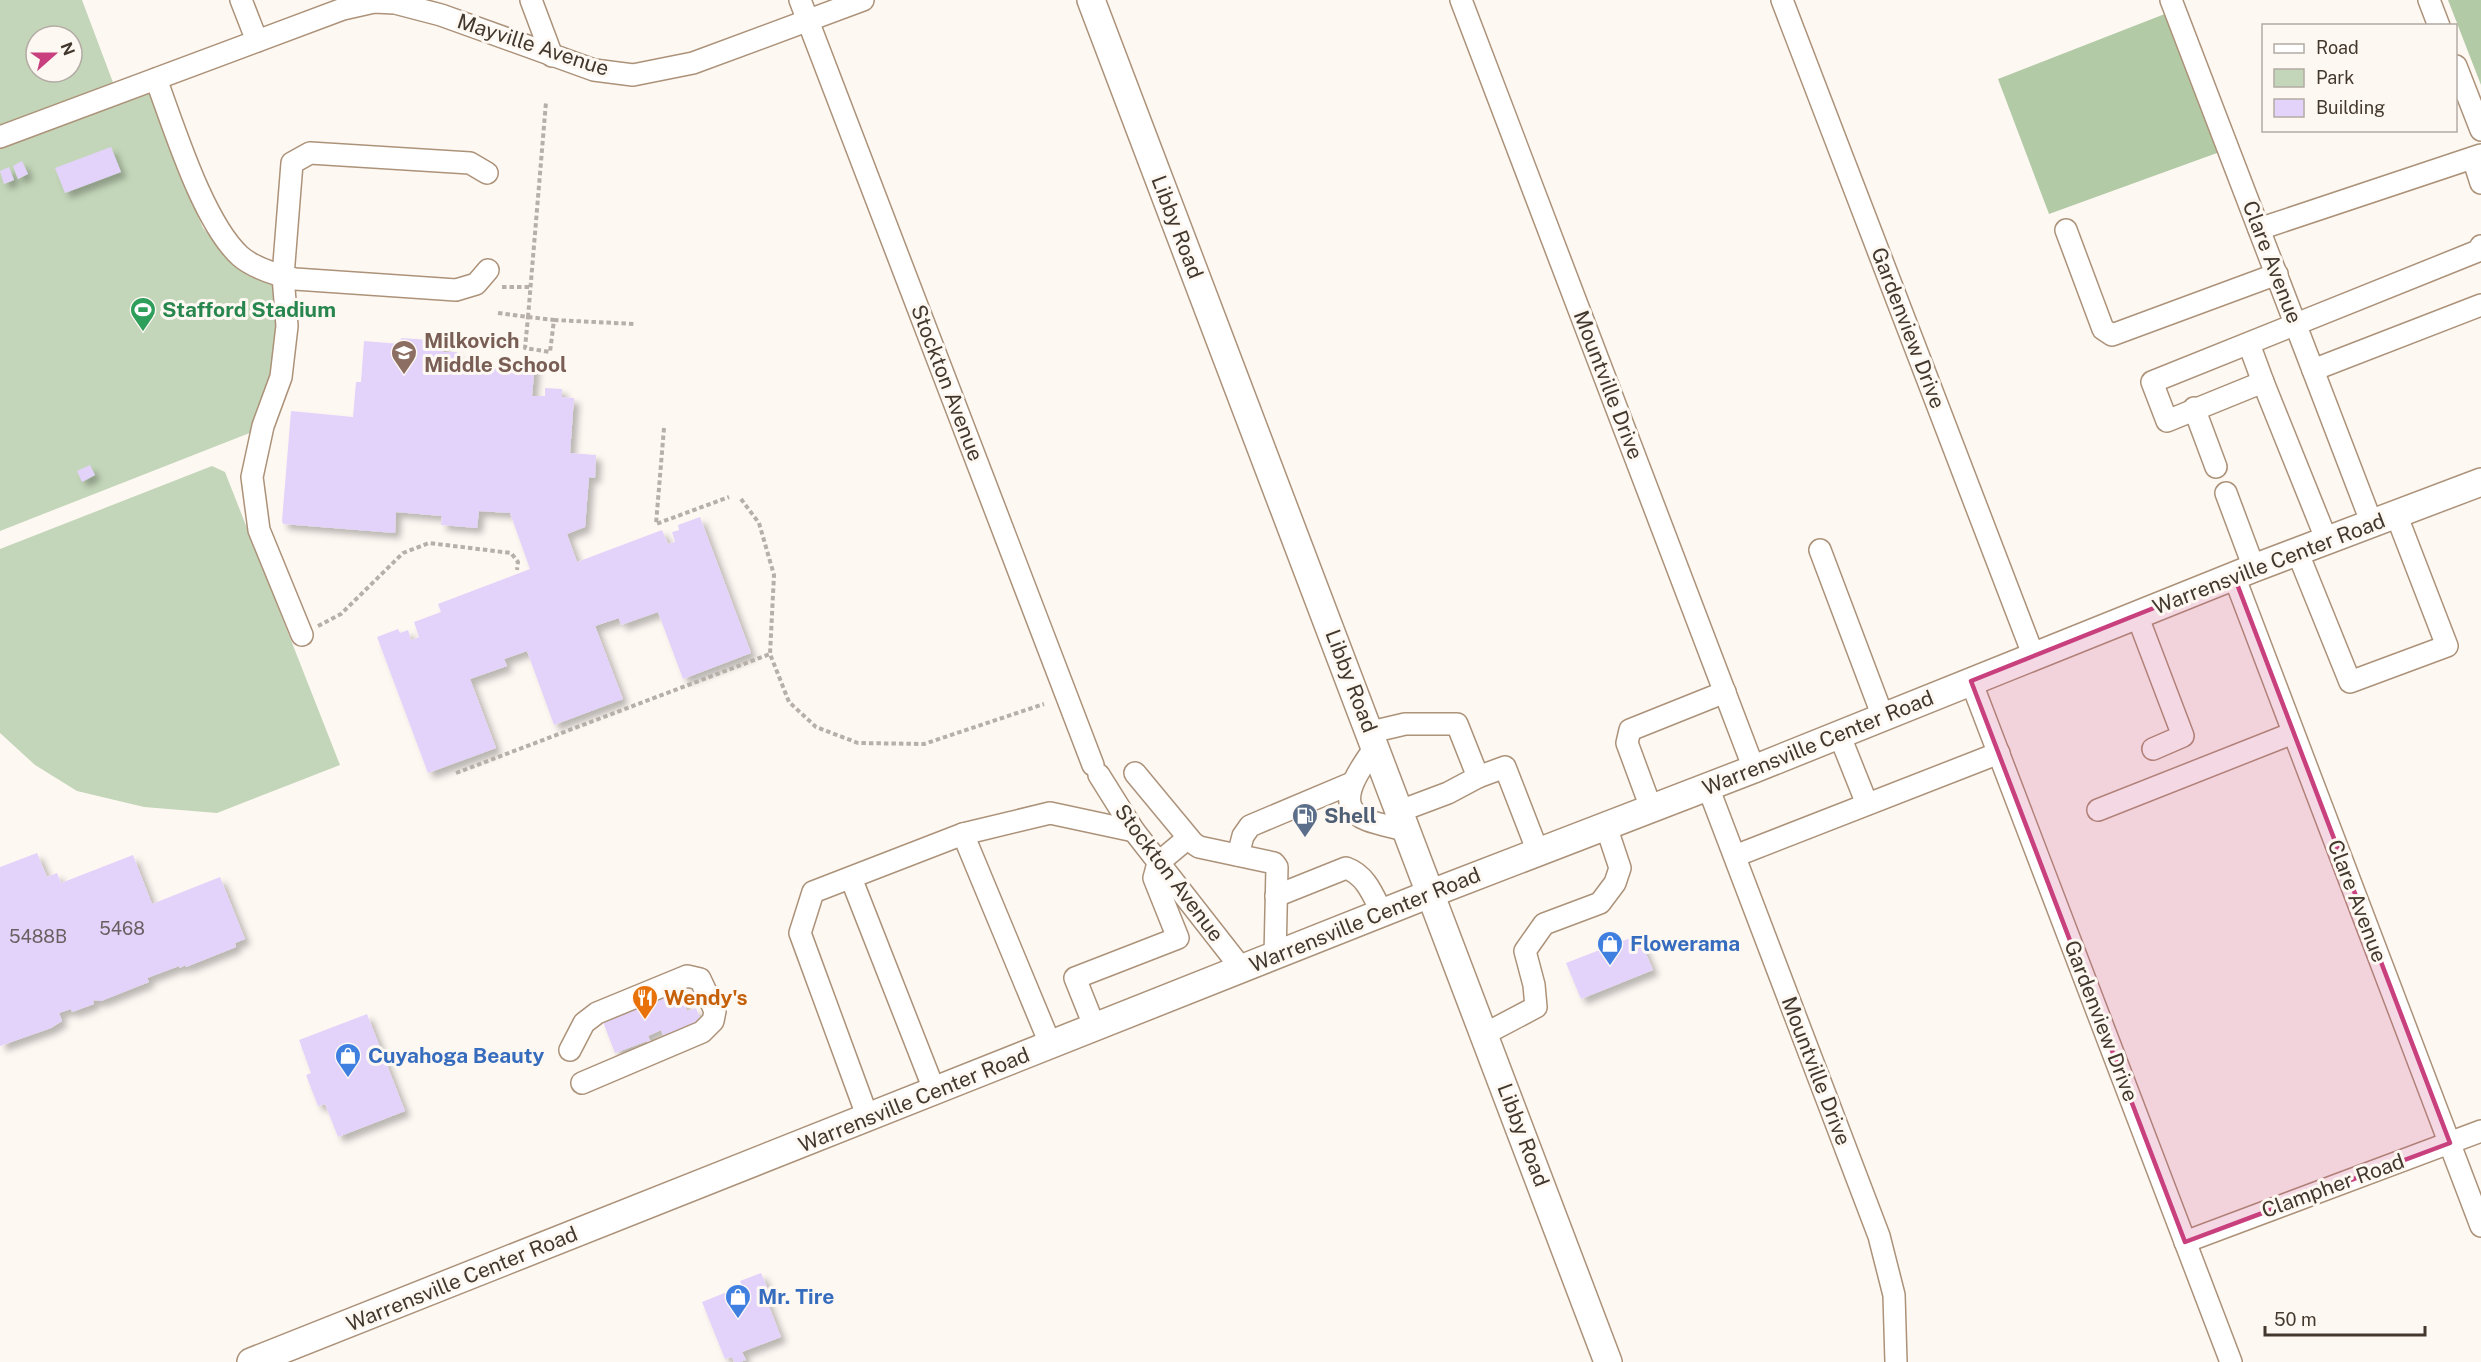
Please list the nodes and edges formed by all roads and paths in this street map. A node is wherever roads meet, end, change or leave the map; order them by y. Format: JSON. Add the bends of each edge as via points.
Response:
{"nodes":[{"id":1,"x":241,"y":0,"type":"edge"},
{"id":2,"x":531,"y":0,"type":"edge"},
{"id":3,"x":800,"y":0,"type":"edge"},
{"id":4,"x":863,"y":0,"type":"edge"},
{"id":5,"x":1091,"y":0,"type":"edge"},
{"id":6,"x":1461,"y":0,"type":"edge"},
{"id":7,"x":1782,"y":0,"type":"edge"},
{"id":8,"x":2171,"y":0,"type":"edge"},
{"id":9,"x":2429,"y":0,"type":"edge"},
{"id":10,"x":808,"y":21,"type":"junction"},
{"id":11,"x":2438,"y":24,"type":"edge"},
{"id":12,"x":257,"y":41,"type":"junction"},
{"id":13,"x":552,"y":56,"type":"junction"},
{"id":14,"x":2457,"y":69,"type":"edge"},
{"id":15,"x":156,"y":79,"type":"junction"},
{"id":16,"x":546,"y":102,"type":"dead end"},
{"id":17,"x":2481,"y":130,"type":"edge"},
{"id":18,"x":0,"y":136,"type":"edge"},
{"id":19,"x":2477,"y":156,"type":"edge"},
{"id":20,"x":487,"y":173,"type":"dead end"},
{"id":21,"x":2481,"y":183,"type":"edge"},
{"id":22,"x":2259,"y":229,"type":"junction"},
{"id":23,"x":2066,"y":230,"type":"dead end"},
{"id":24,"x":2481,"y":246,"type":"edge"},
{"id":25,"x":488,"y":270,"type":"dead end"},
{"id":26,"x":2277,"y":274,"type":"junction"},
{"id":27,"x":283,"y":276,"type":"junction"},
{"id":28,"x":501,"y":287,"type":"dead end"},
{"id":29,"x":530,"y":287,"type":"junction"},
{"id":30,"x":2481,"y":305,"type":"edge"},
{"id":31,"x":498,"y":313,"type":"dead end"},
{"id":32,"x":528,"y":317,"type":"junction"},
{"id":33,"x":554,"y":320,"type":"junction"},
{"id":34,"x":634,"y":324,"type":"dead end"},
{"id":35,"x":2296,"y":326,"type":"junction"},
{"id":36,"x":2249,"y":344,"type":"junction"},
{"id":37,"x":2313,"y":370,"type":"junction"},
{"id":38,"x":2263,"y":382,"type":"junction"},
{"id":39,"x":2194,"y":408,"type":"junction"},
{"id":40,"x":664,"y":428,"type":"dead end"},
{"id":41,"x":2216,"y":467,"type":"dead end"},
{"id":42,"x":2481,"y":482,"type":"edge"},
{"id":43,"x":2226,"y":494,"type":"dead end"},
{"id":44,"x":729,"y":497,"type":"dead end"},
{"id":45,"x":741,"y":499,"type":"dead end"},
{"id":46,"x":2384,"y":519,"type":"junction"},
{"id":47,"x":2327,"y":541,"type":"junction"},
{"id":48,"x":1820,"y":550,"type":"dead end"},
{"id":49,"x":2297,"y":552,"type":"junction"},
{"id":50,"x":517,"y":570,"type":"dead end"},
{"id":51,"x":2244,"y":572,"type":"junction"},
{"id":52,"x":2137,"y":615,"type":"junction"},
{"id":53,"x":302,"y":635,"type":"joint"},
{"id":54,"x":770,"y":654,"type":"junction"},
{"id":55,"x":2034,"y":657,"type":"junction"},
{"id":56,"x":1971,"y":681,"type":"junction"},
{"id":57,"x":1725,"y":692,"type":"junction"},
{"id":58,"x":1044,"y":704,"type":"dead end"},
{"id":59,"x":1883,"y":717,"type":"junction"},
{"id":60,"x":2293,"y":733,"type":"junction"},
{"id":61,"x":1839,"y":734,"type":"junction"},
{"id":62,"x":1373,"y":739,"type":"junction"},
{"id":63,"x":2153,"y":749,"type":"dead end"},
{"id":64,"x":1999,"y":753,"type":"junction"},
{"id":65,"x":1754,"y":769,"type":"junction"},
{"id":66,"x":456,"y":773,"type":"dead end"},
{"id":67,"x":1135,"y":773,"type":"dead end"},
{"id":68,"x":1478,"y":777,"type":"junction"},
{"id":69,"x":1352,"y":783,"type":"junction"},
{"id":70,"x":1708,"y":787,"type":"junction"},
{"id":71,"x":1866,"y":804,"type":"junction"},
{"id":72,"x":1652,"y":808,"type":"junction"},
{"id":73,"x":2098,"y":810,"type":"dead end"},
{"id":74,"x":1404,"y":821,"type":"junction"},
{"id":75,"x":1606,"y":826,"type":"junction"},
{"id":76,"x":1134,"y":831,"type":"junction"},
{"id":77,"x":963,"y":834,"type":"junction"},
{"id":78,"x":1188,"y":838,"type":"junction"},
{"id":79,"x":1538,"y":852,"type":"junction"},
{"id":80,"x":1238,"y":855,"type":"junction"},
{"id":81,"x":1735,"y":856,"type":"junction"},
{"id":82,"x":1158,"y":863,"type":"junction"},
{"id":83,"x":850,"y":878,"type":"junction"},
{"id":84,"x":1432,"y":893,"type":"junction"},
{"id":85,"x":1276,"y":896,"type":"junction"},
{"id":86,"x":1382,"y":913,"type":"junction"},
{"id":87,"x":1275,"y":957,"type":"junction"},
{"id":88,"x":1242,"y":969,"type":"junction"},
{"id":89,"x":1095,"y":1028,"type":"junction"},
{"id":90,"x":1485,"y":1034,"type":"junction"},
{"id":91,"x":1051,"y":1046,"type":"junction"},
{"id":92,"x":570,"y":1050,"type":"dead end"},
{"id":93,"x":582,"y":1083,"type":"dead end"},
{"id":94,"x":935,"y":1092,"type":"junction"},
{"id":95,"x":868,"y":1118,"type":"junction"},
{"id":96,"x":2481,"y":1131,"type":"edge"},
{"id":97,"x":2450,"y":1143,"type":"junction"},
{"id":98,"x":2481,"y":1226,"type":"edge"},
{"id":99,"x":2185,"y":1242,"type":"junction"},
{"id":100,"x":251,"y":1362,"type":"edge"},
{"id":101,"x":1608,"y":1362,"type":"edge"},
{"id":102,"x":1896,"y":1362,"type":"edge"},
{"id":103,"x":2231,"y":1362,"type":"edge"}],
"edges":[{"from":1,"to":12,"type":"street"},
{"from":2,"to":13,"type":"street"},
{"from":3,"to":10,"type":"street","name":"Stockton Avenue"},
{"from":4,"to":10,"type":"street","name":"Mayville Avenue"},
{"from":5,"to":62,"type":"main road","name":"Libby Road"},
{"from":6,"to":57,"type":"street","name":"Mountville Drive"},
{"from":7,"to":55,"type":"street","name":"Gardenview Drive"},
{"from":8,"to":22,"type":"street","name":"Clare Avenue"},
{"from":9,"to":11,"type":"street"},
{"from":10,"to":13,"type":"street","name":"Mayville Avenue","via":[[693,63],[633,75],[594,70]]},
{"from":10,"to":76,"type":"street","name":"Stockton Avenue","via":[[1096,770]]},
{"from":12,"to":13,"type":"street","name":"Mayville Avenue","via":[[343,9],[374,2],[395,3],[441,15]]},
{"from":12,"to":15,"type":"street","name":"Mayville Avenue"},
{"from":14,"to":17,"type":"street"},
{"from":15,"to":18,"type":"street","name":"Mayville Avenue"},
{"from":15,"to":27,"type":"street","via":[[192,174],[218,228],[241,257]]},
{"from":16,"to":29,"type":"path"},
{"from":19,"to":21,"type":"street"},
{"from":19,"to":22,"type":"street"},
{"from":20,"to":27,"type":"street","via":[[470,163],[310,153],[292,163]]},
{"from":22,"to":26,"type":"street","name":"Clare Avenue"},
{"from":23,"to":26,"type":"street","via":[[2103,329],[2112,335]]},
{"from":24,"to":35,"type":"street","via":[[2478,251]]},
{"from":25,"to":27,"type":"street","via":[[476,284],[456,290]]},
{"from":26,"to":35,"type":"street","name":"Clare Avenue"},
{"from":27,"to":53,"type":"street","via":[[287,326],[281,377],[263,426],[252,477],[259,530]]},
{"from":28,"to":29,"type":"path"},
{"from":29,"to":32,"type":"path"},
{"from":30,"to":37,"type":"street"},
{"from":31,"to":32,"type":"path"},
{"from":32,"to":33,"type":"path"},
{"from":32,"to":33,"type":"path","via":[[525,348],[550,351]]},
{"from":33,"to":34,"type":"path"},
{"from":35,"to":36,"type":"street"},
{"from":35,"to":37,"type":"street","name":"Clare Avenue"},
{"from":36,"to":38,"type":"street"},
{"from":36,"to":39,"type":"street","via":[[2152,382],[2167,421]]},
{"from":37,"to":46,"type":"street","name":"Clare Avenue"},
{"from":38,"to":39,"type":"street"},
{"from":38,"to":47,"type":"street"},
{"from":39,"to":41,"type":"street"},
{"from":40,"to":44,"type":"path","via":[[656,524]]},
{"from":42,"to":46,"type":"main road","name":"Warrensville Center Road"},
{"from":43,"to":51,"type":"street","name":"Clare Avenue"},
{"from":45,"to":54,"type":"path","via":[[759,523],[774,575]]},
{"from":46,"to":47,"type":"main road","name":"Warrensville Center Road"},
{"from":46,"to":49,"type":"street","name":"Clare Avenue","via":[[2447,646],[2350,682]]},
{"from":47,"to":49,"type":"main road","name":"Warrensville Center Road"},
{"from":48,"to":59,"type":"street"},
{"from":49,"to":51,"type":"main road","name":"Warrensville Center Road"},
{"from":50,"to":53,"type":"path","via":[[518,562],[511,553],[429,543],[403,553],[341,614]]},
{"from":51,"to":52,"type":"main road","name":"Warrensville Center Road"},
{"from":51,"to":60,"type":"street","name":"Clare Avenue"},
{"from":52,"to":55,"type":"main road","name":"Warrensville Center Road"},
{"from":52,"to":63,"type":"street","via":[[2183,736]]},
{"from":54,"to":58,"type":"path","via":[[789,702],[816,727],[858,743],[924,744]]},
{"from":54,"to":66,"type":"path"},
{"from":55,"to":56,"type":"main road","name":"Warrensville Center Road"},
{"from":56,"to":59,"type":"main road","name":"Warrensville Center Road"},
{"from":56,"to":64,"type":"street","name":"Gardenview Drive"},
{"from":57,"to":65,"type":"street","name":"Mountville Drive"},
{"from":57,"to":72,"type":"street","via":[[1630,730],[1628,743]]},
{"from":59,"to":61,"type":"main road","name":"Warrensville Center Road"},
{"from":60,"to":73,"type":"street"},
{"from":60,"to":97,"type":"street","name":"Clare Avenue"},
{"from":61,"to":65,"type":"main road","name":"Warrensville Center Road"},
{"from":61,"to":71,"type":"street"},
{"from":62,"to":68,"type":"street","via":[[1405,724],[1457,724]]},
{"from":62,"to":69,"type":"street"},
{"from":62,"to":74,"type":"main road","name":"Libby Road"},
{"from":64,"to":71,"type":"street"},
{"from":64,"to":99,"type":"street","name":"Gardenview Drive"},
{"from":65,"to":70,"type":"main road","name":"Warrensville Center Road"},
{"from":67,"to":78,"type":"street"},
{"from":68,"to":74,"type":"street"},
{"from":68,"to":79,"type":"street","via":[[1504,767]]},
{"from":69,"to":74,"type":"street","via":[[1351,806],[1365,820]]},
{"from":69,"to":80,"type":"street","via":[[1250,826]]},
{"from":70,"to":72,"type":"main road","name":"Warrensville Center Road"},
{"from":70,"to":81,"type":"street","name":"Mountville Drive"},
{"from":71,"to":81,"type":"street"},
{"from":72,"to":75,"type":"main road","name":"Warrensville Center Road"},
{"from":74,"to":84,"type":"main road","name":"Libby Road"},
{"from":75,"to":79,"type":"main road","name":"Warrensville Center Road"},
{"from":75,"to":90,"type":"street","via":[[1620,868],[1615,883],[1600,903],[1544,924],[1525,951],[1536,1007]]},
{"from":76,"to":77,"type":"street","via":[[1050,813]]},
{"from":76,"to":82,"type":"street","name":"Stockton Avenue"},
{"from":77,"to":83,"type":"street"},
{"from":77,"to":91,"type":"street"},
{"from":78,"to":80,"type":"street","via":[[1199,847]]},
{"from":78,"to":82,"type":"street"},
{"from":79,"to":84,"type":"main road","name":"Warrensville Center Road"},
{"from":80,"to":85,"type":"street","via":[[1274,863]]},
{"from":81,"to":102,"type":"street","name":"Mountville Drive","via":[[1879,1236],[1894,1295]]},
{"from":82,"to":88,"type":"street","name":"Stockton Avenue"},
{"from":82,"to":89,"type":"street","via":[[1154,878],[1178,938],[1075,978]]},
{"from":83,"to":94,"type":"street"},
{"from":83,"to":95,"type":"street","via":[[813,892],[800,933]]},
{"from":84,"to":86,"type":"main road","name":"Warrensville Center Road"},
{"from":84,"to":90,"type":"main road","name":"Libby Road"},
{"from":85,"to":86,"type":"street","via":[[1346,868],[1365,881]]},
{"from":85,"to":87,"type":"street"},
{"from":86,"to":87,"type":"main road","name":"Warrensville Center Road"},
{"from":87,"to":88,"type":"main road","name":"Warrensville Center Road"},
{"from":88,"to":89,"type":"main road","name":"Warrensville Center Road"},
{"from":89,"to":91,"type":"main road","name":"Warrensville Center Road"},
{"from":90,"to":101,"type":"main road","name":"Libby Road"},
{"from":91,"to":94,"type":"main road","name":"Warrensville Center Road"},
{"from":92,"to":93,"type":"street","via":[[584,1023],[597,1013],[687,976],[700,979],[715,1011],[713,1021],[702,1032]]},
{"from":94,"to":95,"type":"main road","name":"Warrensville Center Road"},
{"from":95,"to":100,"type":"main road","name":"Warrensville Center Road"},
{"from":96,"to":97,"type":"street","name":"Clampher Road"},
{"from":97,"to":98,"type":"street","name":"Clare Avenue"},
{"from":97,"to":99,"type":"street","name":"Clampher Road"},
{"from":99,"to":103,"type":"street","name":"Gardenview Drive"}]}
